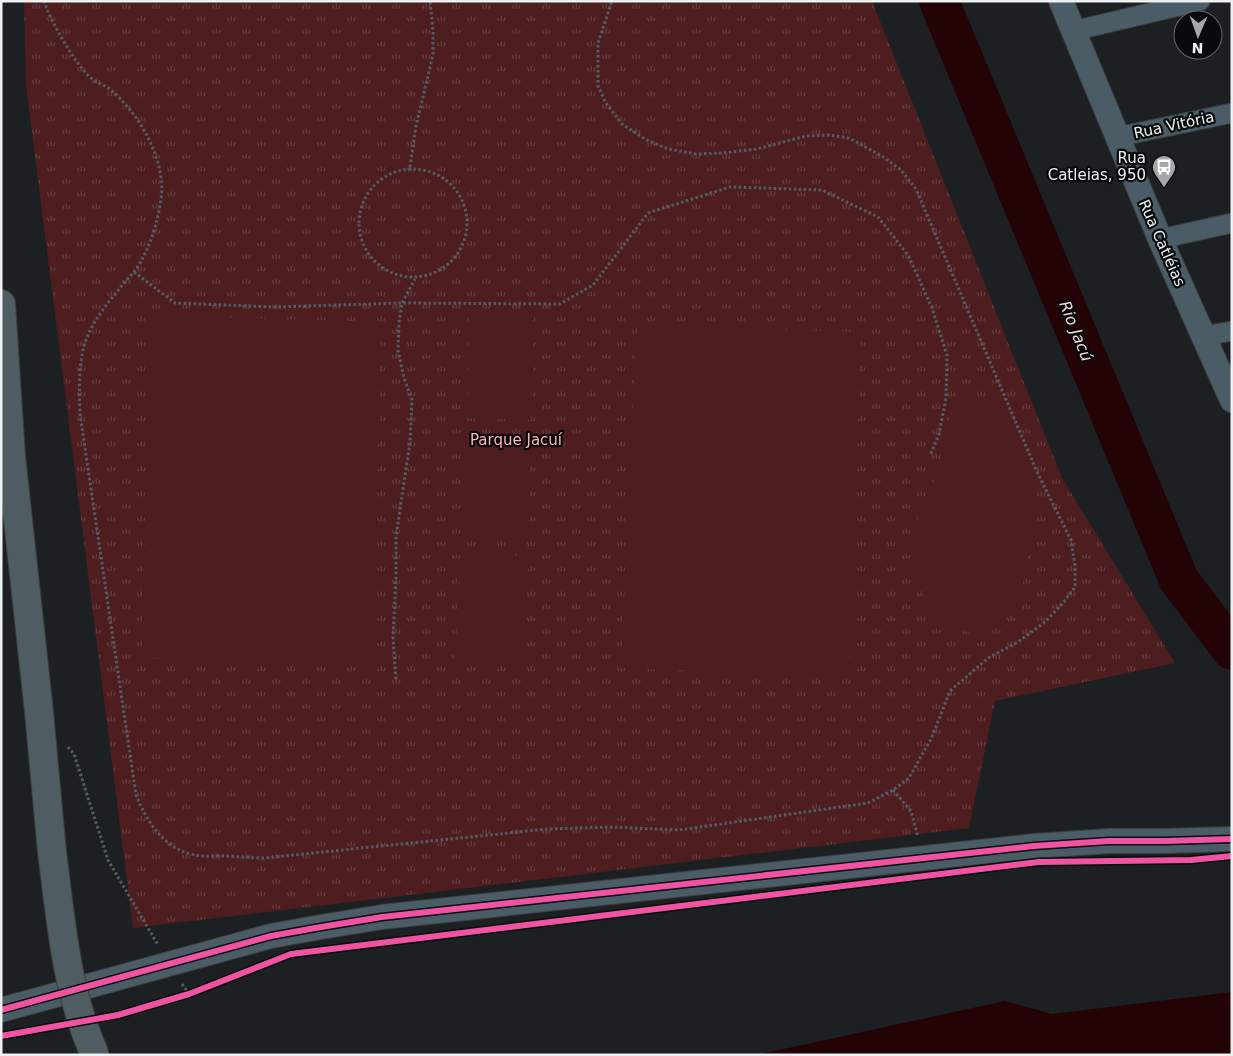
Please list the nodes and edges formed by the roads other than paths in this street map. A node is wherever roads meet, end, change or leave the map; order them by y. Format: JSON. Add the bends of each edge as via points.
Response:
{"nodes":[{"id":1,"x":1061,"y":1,"type":"edge"},
{"id":2,"x":1200,"y":1,"type":"edge"},
{"id":3,"x":1072,"y":31,"type":"junction"},
{"id":4,"x":1232,"y":113,"type":"edge"},
{"id":5,"x":1117,"y":137,"type":"junction"},
{"id":6,"x":1232,"y":223,"type":"edge"},
{"id":7,"x":1160,"y":239,"type":"junction"},
{"id":8,"x":1,"y":304,"type":"edge"},
{"id":9,"x":1232,"y":331,"type":"edge"},
{"id":10,"x":1203,"y":336,"type":"junction"},
{"id":11,"x":1232,"y":400,"type":"edge"},
{"id":12,"x":1232,"y":839,"type":"edge"},
{"id":13,"x":1,"y":1010,"type":"edge"},
{"id":14,"x":95,"y":1055,"type":"edge"}],
"edges":[{"from":1,"to":3,"type":"street","name":"Rua Catléias"},
{"from":2,"to":3,"type":"street"},
{"from":3,"to":5,"type":"street","name":"Rua Catléias"},
{"from":4,"to":5,"type":"street","name":"Rua Vitória"},
{"from":5,"to":7,"type":"street","name":"Rua Catléias"},
{"from":6,"to":7,"type":"street"},
{"from":7,"to":10,"type":"street","name":"Rua Catléias"},
{"from":8,"to":14,"type":"highway","bridge":true,"via":[[11,456],[52,852],[64,947],[75,999]]},
{"from":9,"to":10,"type":"street"},
{"from":10,"to":11,"type":"street","name":"Rua Catléias"},
{"from":12,"to":13,"type":"street","via":[[1034,846],[382,917],[271,936]]}]}
